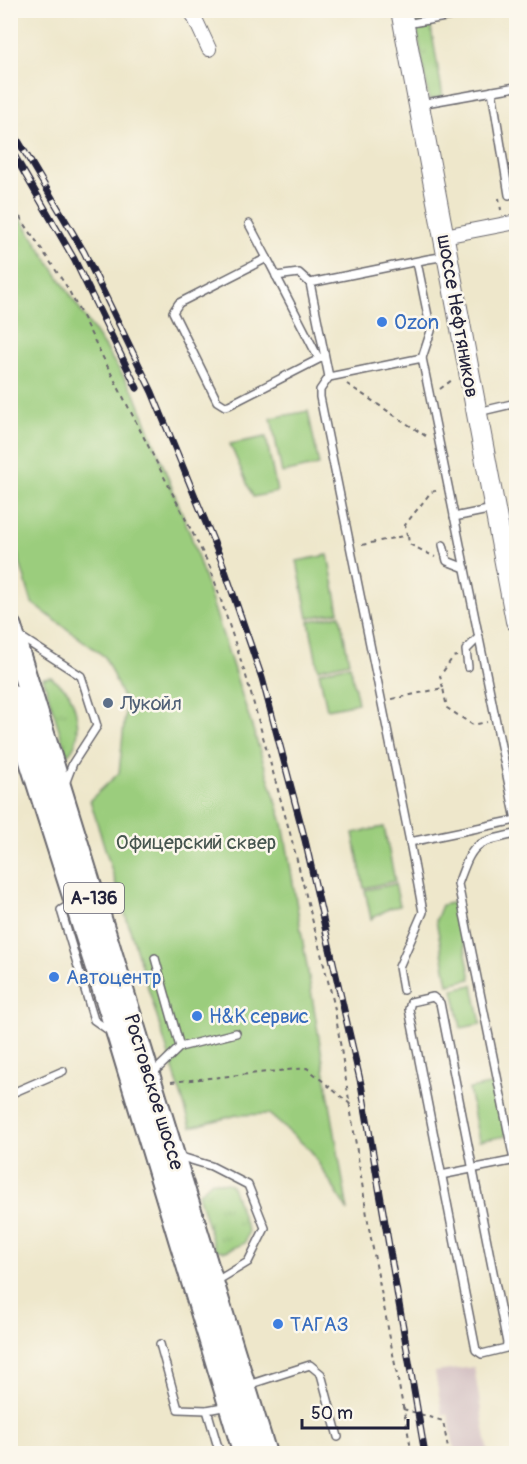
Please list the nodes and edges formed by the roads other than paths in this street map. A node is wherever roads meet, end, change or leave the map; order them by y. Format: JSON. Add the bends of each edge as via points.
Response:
{"nodes":[{"id":1,"x":191,"y":10,"type":"edge"},
{"id":2,"x":484,"y":10,"type":"edge"},
{"id":3,"x":402,"y":17,"type":"edge"},
{"id":4,"x":209,"y":49,"type":"dead end"},
{"id":5,"x":516,"y":87,"type":"edge"},
{"id":6,"x":492,"y":91,"type":"junction"},
{"id":7,"x":418,"y":105,"type":"junction"},
{"id":8,"x":509,"y":195,"type":"dead end"},
{"id":9,"x":516,"y":222,"type":"edge"},
{"id":10,"x":249,"y":224,"type":"dead end"},
{"id":11,"x":445,"y":246,"type":"junction"},
{"id":12,"x":267,"y":258,"type":"junction"},
{"id":13,"x":417,"y":262,"type":"junction"},
{"id":14,"x":276,"y":276,"type":"junction"},
{"id":15,"x":310,"y":284,"type":"junction"},
{"id":16,"x":322,"y":357,"type":"junction"},
{"id":17,"x":422,"y":358,"type":"junction"},
{"id":18,"x":332,"y":376,"type":"junction"},
{"id":19,"x":516,"y":403,"type":"edge"},
{"id":20,"x":476,"y":412,"type":"junction"},
{"id":21,"x":495,"y":509,"type":"junction"},
{"id":22,"x":454,"y":517,"type":"junction"},
{"id":23,"x":443,"y":544,"type":"dead end"},
{"id":24,"x":465,"y":568,"type":"junction"},
{"id":25,"x":516,"y":621,"type":"edge"},
{"id":26,"x":11,"y":629,"type":"edge"},
{"id":27,"x":479,"y":637,"type":"junction"},
{"id":28,"x":468,"y":667,"type":"dead end"},
{"id":29,"x":10,"y":695,"type":"edge"},
{"id":30,"x":63,"y":798,"type":"junction"},
{"id":31,"x":516,"y":820,"type":"edge"},
{"id":32,"x":516,"y":834,"type":"edge"},
{"id":33,"x":410,"y":842,"type":"junction"},
{"id":34,"x":155,"y":957,"type":"dead end"},
{"id":35,"x":403,"y":990,"type":"dead end"},
{"id":36,"x":236,"y":1033,"type":"dead end"},
{"id":37,"x":180,"y":1047,"type":"junction"},
{"id":38,"x":63,"y":1071,"type":"dead end"},
{"id":39,"x":160,"y":1079,"type":"junction"},
{"id":40,"x":10,"y":1094,"type":"edge"},
{"id":41,"x":174,"y":1155,"type":"junction"},
{"id":42,"x":515,"y":1160,"type":"edge"},
{"id":43,"x":473,"y":1169,"type":"junction"},
{"id":44,"x":441,"y":1175,"type":"junction"},
{"id":45,"x":213,"y":1283,"type":"junction"},
{"id":46,"x":160,"y":1344,"type":"dead end"},
{"id":47,"x":245,"y":1385,"type":"junction"},
{"id":48,"x":231,"y":1406,"type":"junction"},
{"id":49,"x":207,"y":1410,"type":"junction"},
{"id":50,"x":338,"y":1437,"type":"dead end"},
{"id":51,"x":220,"y":1454,"type":"edge"},
{"id":52,"x":245,"y":1454,"type":"edge"},
{"id":53,"x":265,"y":1454,"type":"edge"}],
"edges":[{"from":1,"to":4,"type":"street"},
{"from":2,"to":3,"type":"lane"},
{"from":3,"to":7,"type":"main road","name":"шоссе Нефтяников"},
{"from":5,"to":6,"type":"lane"},
{"from":6,"to":7,"type":"lane"},
{"from":6,"to":8,"type":"lane"},
{"from":7,"to":11,"type":"main road","name":"шоссе Нефтяников"},
{"from":9,"to":11,"type":"street"},
{"from":10,"to":12,"type":"lane"},
{"from":11,"to":13,"type":"lane"},
{"from":11,"to":20,"type":"main road","name":"шоссе Нефтяников"},
{"from":12,"to":14,"type":"lane"},
{"from":12,"to":16,"type":"lane","via":[[179,303],[173,312],[217,401],[225,406]]},
{"from":13,"to":15,"type":"lane"},
{"from":13,"to":17,"type":"lane","via":[[431,331]]},
{"from":14,"to":15,"type":"lane","via":[[299,273]]},
{"from":14,"to":16,"type":"lane"},
{"from":15,"to":16,"type":"lane"},
{"from":16,"to":18,"type":"lane"},
{"from":17,"to":18,"type":"lane"},
{"from":17,"to":22,"type":"lane"},
{"from":18,"to":33,"type":"lane","via":[[320,390],[320,397]]},
{"from":19,"to":20,"type":"lane"},
{"from":20,"to":21,"type":"main road","name":"шоссе Нефтяников"},
{"from":21,"to":22,"type":"lane"},
{"from":21,"to":25,"type":"main road","name":"шоссе Нефтяников"},
{"from":22,"to":24,"type":"lane"},
{"from":23,"to":24,"type":"lane","via":[[446,558]]},
{"from":24,"to":27,"type":"lane"},
{"from":26,"to":30,"type":"main road","name":"Ростовское шоссе","number":"А-136"},
{"from":26,"to":30,"type":"lane","via":[[81,676],[97,726],[73,763]]},
{"from":27,"to":28,"type":"lane","via":[[465,654]]},
{"from":27,"to":31,"type":"lane"},
{"from":29,"to":48,"type":"main road","name":"Ростовское шоссе","number":"А-136","via":[[19,741],[76,901]]},
{"from":30,"to":39,"type":"main road","name":"Ростовское шоссе","number":"А-136"},
{"from":31,"to":33,"type":"lane"},
{"from":32,"to":42,"type":"lane","via":[[477,844],[458,884]]},
{"from":33,"to":35,"type":"lane","via":[[423,912],[399,967]]},
{"from":34,"to":37,"type":"lane"},
{"from":36,"to":37,"type":"lane"},
{"from":37,"to":39,"type":"lane"},
{"from":38,"to":40,"type":"lane"},
{"from":39,"to":41,"type":"main road","name":"Ростовское шоссе","number":"А-136"},
{"from":41,"to":45,"type":"main road","name":"Ростовское шоссе","number":"А-136"},
{"from":41,"to":45,"type":"lane","via":[[248,1185],[265,1228],[248,1262]]},
{"from":42,"to":43,"type":"lane"},
{"from":43,"to":44,"type":"lane"},
{"from":43,"to":44,"type":"lane","via":[[440,1003],[433,997],[414,1001],[409,1010]]},
{"from":43,"to":44,"type":"lane","via":[[507,1346],[482,1354],[476,1350]]},
{"from":45,"to":47,"type":"main road","name":"Ростовское шоссе","number":"А-136"},
{"from":46,"to":49,"type":"lane","via":[[178,1409]]},
{"from":47,"to":50,"type":"lane","via":[[310,1365],[321,1374]]},
{"from":47,"to":53,"type":"main road","name":"Ростовское шоссе","number":"А-136"},
{"from":48,"to":49,"type":"lane"},
{"from":48,"to":52,"type":"main road","name":"Ростовское шоссе","number":"А-136"},
{"from":49,"to":51,"type":"lane"}]}
